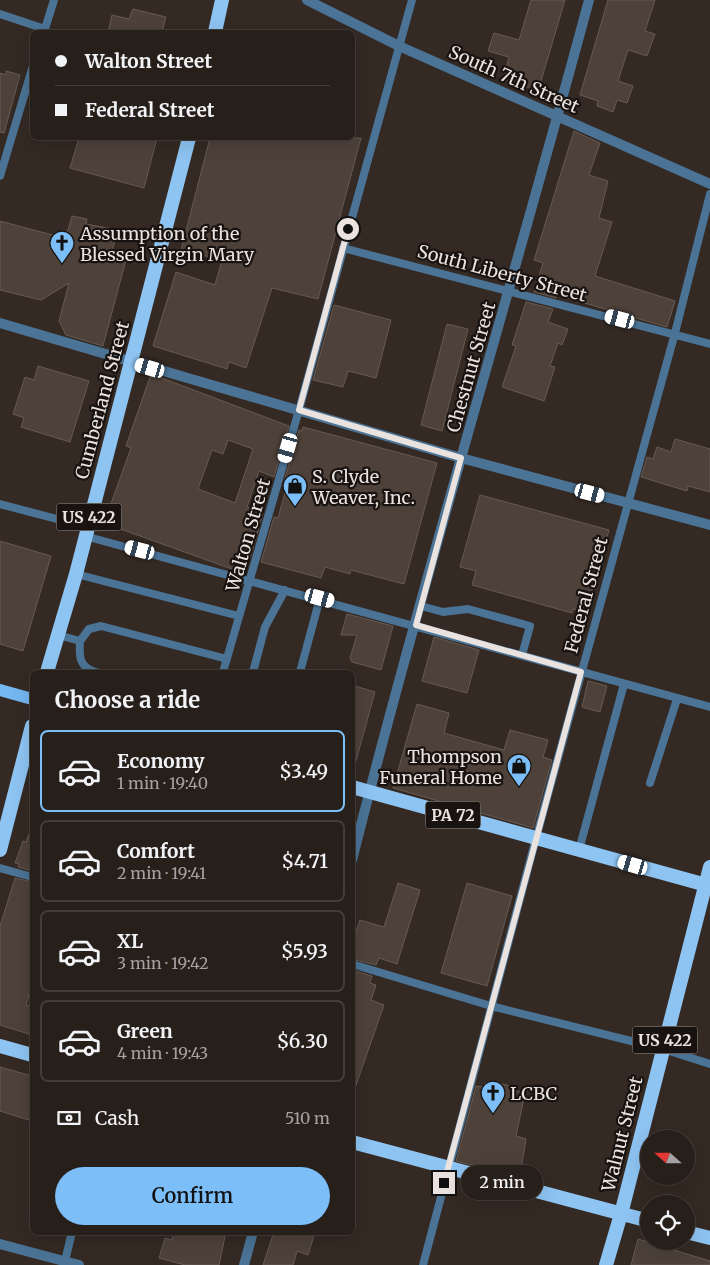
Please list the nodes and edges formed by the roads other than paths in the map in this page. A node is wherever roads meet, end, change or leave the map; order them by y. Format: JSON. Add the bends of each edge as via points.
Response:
{"nodes":[{"id":1,"x":54,"y":0,"type":"edge"},
{"id":2,"x":222,"y":0,"type":"edge"},
{"id":3,"x":306,"y":0,"type":"edge"},
{"id":4,"x":412,"y":0,"type":"edge"},
{"id":5,"x":589,"y":0,"type":"edge"},
{"id":6,"x":0,"y":14,"type":"edge"},
{"id":7,"x":42,"y":30,"type":"edge"},
{"id":8,"x":45,"y":30,"type":"edge"},
{"id":9,"x":214,"y":30,"type":"edge"},
{"id":10,"x":399,"y":46,"type":"junction"},
{"id":11,"x":30,"y":75,"type":"edge"},
{"id":12,"x":558,"y":116,"type":"junction"},
{"id":13,"x":188,"y":140,"type":"edge"},
{"id":14,"x":3,"y":149,"type":"edge"},
{"id":15,"x":0,"y":176,"type":"edge"},
{"id":16,"x":710,"y":184,"type":"edge"},
{"id":17,"x":710,"y":194,"type":"edge"},
{"id":18,"x":344,"y":248,"type":"junction"},
{"id":19,"x":510,"y":290,"type":"junction"},
{"id":20,"x":0,"y":323,"type":"edge"},
{"id":21,"x":674,"y":333,"type":"junction"},
{"id":22,"x":710,"y":344,"type":"edge"},
{"id":23,"x":132,"y":362,"type":"junction"},
{"id":24,"x":299,"y":410,"type":"junction"},
{"id":25,"x":461,"y":458,"type":"junction"},
{"id":26,"x":626,"y":503,"type":"junction"},
{"id":27,"x":0,"y":504,"type":"edge"},
{"id":28,"x":710,"y":525,"type":"edge"},
{"id":29,"x":86,"y":531,"type":"junction"},
{"id":30,"x":76,"y":574,"type":"junction"},
{"id":31,"x":250,"y":580,"type":"junction"},
{"id":32,"x":285,"y":590,"type":"junction"},
{"id":33,"x":320,"y":598,"type":"junction"},
{"id":34,"x":421,"y":606,"type":"junction"},
{"id":35,"x":239,"y":616,"type":"junction"},
{"id":36,"x":416,"y":625,"type":"junction"},
{"id":37,"x":58,"y":635,"type":"junction"},
{"id":38,"x":80,"y":641,"type":"junction"},
{"id":39,"x":522,"y":655,"type":"junction"},
{"id":40,"x":227,"y":659,"type":"junction"},
{"id":41,"x":49,"y":670,"type":"edge"},
{"id":42,"x":90,"y":670,"type":"edge"},
{"id":43,"x":224,"y":670,"type":"edge"},
{"id":44,"x":254,"y":670,"type":"edge"},
{"id":45,"x":301,"y":670,"type":"edge"},
{"id":46,"x":581,"y":672,"type":"junction"},
{"id":47,"x":624,"y":684,"type":"junction"},
{"id":48,"x":0,"y":690,"type":"edge"},
{"id":49,"x":30,"y":698,"type":"edge"},
{"id":50,"x":677,"y":698,"type":"junction"},
{"id":51,"x":710,"y":707,"type":"edge"},
{"id":52,"x":30,"y":734,"type":"edge"},
{"id":53,"x":650,"y":783,"type":"dead end"},
{"id":54,"x":355,"y":788,"type":"edge"},
{"id":55,"x":370,"y":792,"type":"junction"},
{"id":56,"x":536,"y":838,"type":"junction"},
{"id":57,"x":355,"y":849,"type":"edge"},
{"id":58,"x":0,"y":850,"type":"edge"},
{"id":59,"x":578,"y":850,"type":"junction"},
{"id":60,"x":710,"y":867,"type":"edge"},
{"id":61,"x":0,"y":868,"type":"edge"},
{"id":62,"x":30,"y":876,"type":"edge"},
{"id":63,"x":708,"y":886,"type":"edge"},
{"id":64,"x":355,"y":965,"type":"edge"},
{"id":65,"x":491,"y":1006,"type":"junction"},
{"id":66,"x":0,"y":1046,"type":"edge"},
{"id":67,"x":663,"y":1049,"type":"junction"},
{"id":68,"x":30,"y":1054,"type":"edge"},
{"id":69,"x":710,"y":1064,"type":"edge"},
{"id":70,"x":355,"y":1143,"type":"edge"},
{"id":71,"x":448,"y":1166,"type":"junction"},
{"id":72,"x":622,"y":1214,"type":"junction"},
{"id":73,"x":640,"y":1219,"type":"edge"},
{"id":74,"x":695,"y":1234,"type":"edge"},
{"id":75,"x":71,"y":1235,"type":"edge"},
{"id":76,"x":252,"y":1235,"type":"edge"},
{"id":77,"x":710,"y":1238,"type":"edge"},
{"id":78,"x":0,"y":1244,"type":"edge"},
{"id":79,"x":64,"y":1263,"type":"edge"},
{"id":80,"x":79,"y":1265,"type":"edge"},
{"id":81,"x":244,"y":1265,"type":"edge"},
{"id":82,"x":423,"y":1265,"type":"edge"},
{"id":83,"x":606,"y":1265,"type":"edge"}],
"edges":[{"from":1,"to":8,"type":"lane"},
{"from":2,"to":9,"type":"highway"},
{"from":3,"to":10,"type":"street","name":"South 7th Street"},
{"from":4,"to":10,"type":"lane","name":"Walton Street"},
{"from":5,"to":12,"type":"street","name":"Chestnut Street"},
{"from":6,"to":7,"type":"lane"},
{"from":10,"to":12,"type":"street","name":"South 7th Street"},
{"from":10,"to":18,"type":"lane","name":"Walton Street"},
{"from":11,"to":14,"type":"lane"},
{"from":12,"to":16,"type":"street","name":"South 7th Street"},
{"from":12,"to":19,"type":"street","name":"Chestnut Street"},
{"from":13,"to":23,"type":"highway","name":"Cumberland Street","number":"US 422"},
{"from":14,"to":15,"type":"lane"},
{"from":17,"to":21,"type":"lane","name":"Federal Street"},
{"from":18,"to":19,"type":"lane","name":"South Liberty Street"},
{"from":18,"to":24,"type":"lane","name":"Walton Street"},
{"from":19,"to":21,"type":"lane","name":"South Liberty Street"},
{"from":19,"to":25,"type":"street","name":"Chestnut Street"},
{"from":20,"to":23,"type":"street"},
{"from":21,"to":22,"type":"lane","name":"South Liberty Street"},
{"from":21,"to":26,"type":"lane","name":"Federal Street"},
{"from":23,"to":24,"type":"street"},
{"from":23,"to":29,"type":"highway","name":"Cumberland Street","number":"US 422"},
{"from":24,"to":25,"type":"street"},
{"from":24,"to":31,"type":"lane","name":"Walton Street"},
{"from":25,"to":26,"type":"street"},
{"from":25,"to":34,"type":"street","name":"Chestnut Street"},
{"from":26,"to":28,"type":"street"},
{"from":26,"to":46,"type":"lane","name":"Federal Street"},
{"from":27,"to":29,"type":"lane"},
{"from":29,"to":30,"type":"highway","name":"Cumberland Street","number":"US 422"},
{"from":29,"to":31,"type":"lane"},
{"from":30,"to":35,"type":"lane"},
{"from":30,"to":37,"type":"highway","name":"Cumberland Street","number":"US 422"},
{"from":31,"to":32,"type":"lane"},
{"from":31,"to":35,"type":"lane","name":"Walton Street"},
{"from":32,"to":33,"type":"lane"},
{"from":32,"to":44,"type":"lane","via":[[265,627]]},
{"from":33,"to":36,"type":"lane"},
{"from":33,"to":45,"type":"lane"},
{"from":34,"to":36,"type":"street","name":"Chestnut Street"},
{"from":34,"to":39,"type":"lane","via":[[443,612],[468,609],[530,626]]},
{"from":35,"to":40,"type":"lane","name":"Walton Street"},
{"from":36,"to":39,"type":"lane"},
{"from":36,"to":55,"type":"street","name":"Chestnut Street"},
{"from":37,"to":38,"type":"lane"},
{"from":37,"to":41,"type":"highway","name":"Cumberland Street","number":"US 422"},
{"from":38,"to":40,"type":"lane","via":[[89,629],[101,626]]},
{"from":38,"to":42,"type":"lane","via":[[81,664]]},
{"from":39,"to":46,"type":"lane"},
{"from":40,"to":43,"type":"lane","name":"Walton Street"},
{"from":46,"to":47,"type":"lane"},
{"from":46,"to":56,"type":"lane","name":"Federal Street"},
{"from":47,"to":50,"type":"lane"},
{"from":47,"to":59,"type":"lane"},
{"from":48,"to":49,"type":"main road"},
{"from":50,"to":51,"type":"lane"},
{"from":50,"to":53,"type":"lane"},
{"from":52,"to":58,"type":"highway"},
{"from":54,"to":55,"type":"highway","number":"PA 72"},
{"from":55,"to":56,"type":"highway","number":"PA 72"},
{"from":55,"to":57,"type":"street","name":"Chestnut Street"},
{"from":56,"to":59,"type":"highway","number":"PA 72"},
{"from":56,"to":65,"type":"lane","name":"Federal Street"},
{"from":59,"to":63,"type":"highway","number":"PA 72"},
{"from":60,"to":63,"type":"highway","name":"Walnut Street","number":"US 422"},
{"from":61,"to":62,"type":"lane"},
{"from":63,"to":67,"type":"highway","name":"Walnut Street","number":"US 422"},
{"from":64,"to":65,"type":"lane"},
{"from":65,"to":67,"type":"lane"},
{"from":65,"to":71,"type":"lane","name":"Federal Street"},
{"from":66,"to":68,"type":"highway"},
{"from":67,"to":69,"type":"lane"},
{"from":67,"to":72,"type":"highway","name":"Walnut Street","number":"US 422"},
{"from":70,"to":71,"type":"highway"},
{"from":71,"to":72,"type":"highway"},
{"from":71,"to":82,"type":"lane","name":"Federal Street"},
{"from":72,"to":73,"type":"highway"},
{"from":72,"to":83,"type":"highway","name":"Walnut Street","number":"US 422"},
{"from":74,"to":77,"type":"highway"},
{"from":75,"to":79,"type":"lane"},
{"from":76,"to":81,"type":"street"},
{"from":78,"to":79,"type":"street"},
{"from":79,"to":80,"type":"street"}]}
